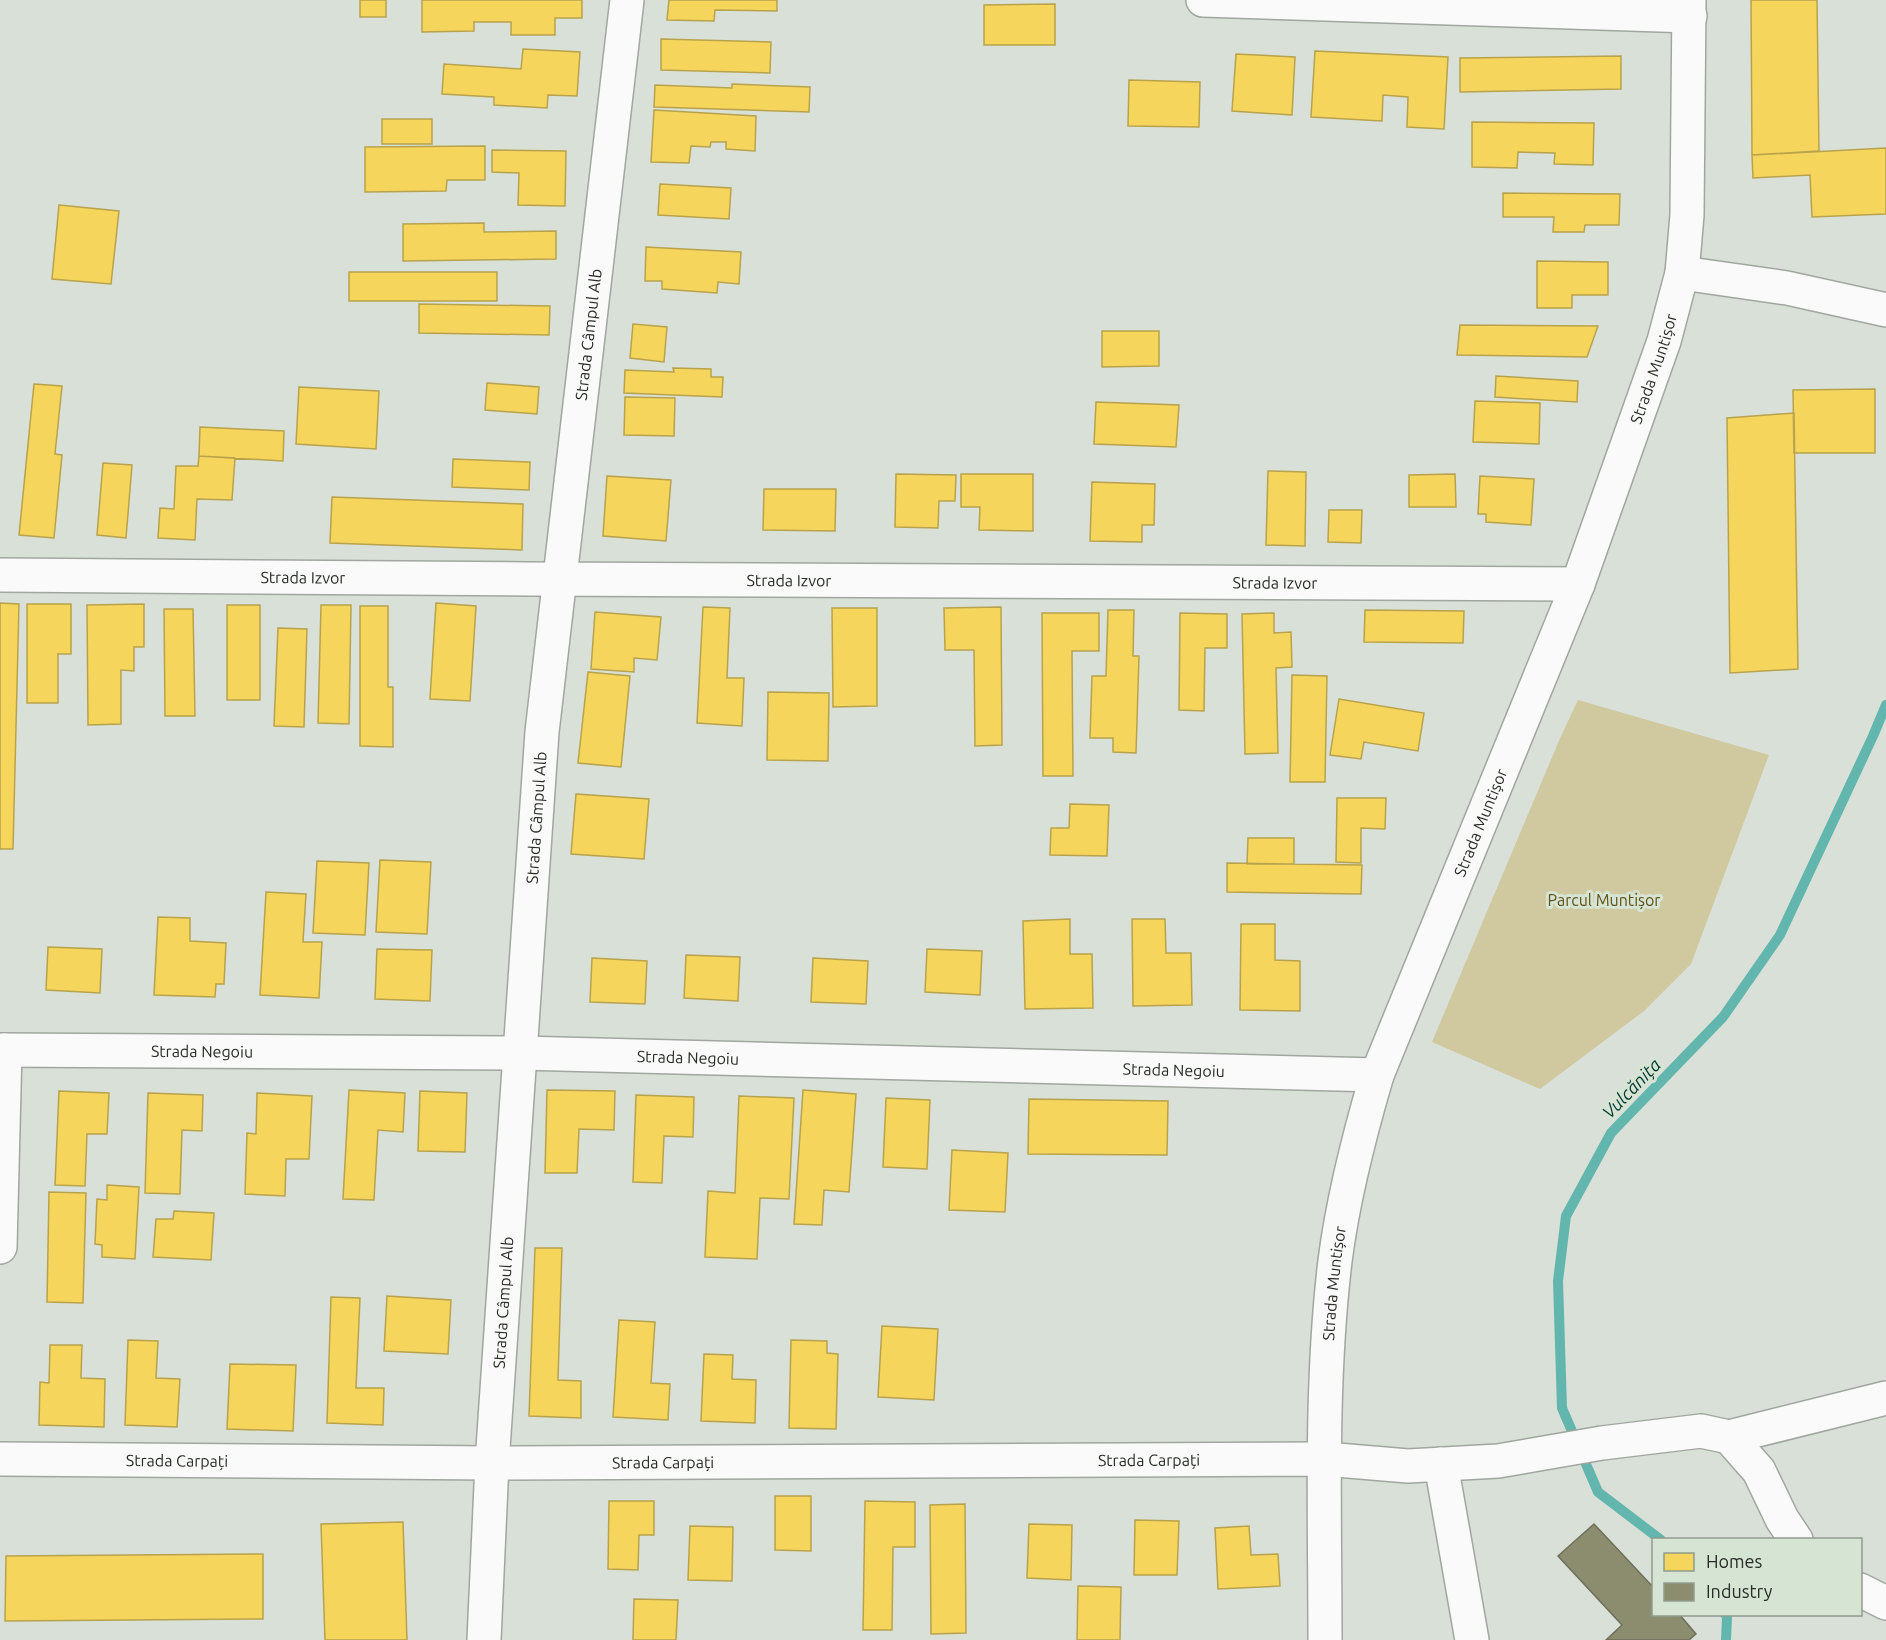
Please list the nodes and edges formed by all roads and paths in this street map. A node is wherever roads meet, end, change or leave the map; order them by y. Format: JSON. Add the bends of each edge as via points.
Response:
{"nodes":[{"id":1,"x":627,"y":0,"type":"edge"},
{"id":2,"x":1203,"y":0,"type":"edge"},
{"id":3,"x":1225,"y":0,"type":"edge"},
{"id":4,"x":1689,"y":8,"type":"edge"},
{"id":5,"x":1682,"y":273,"type":"junction"},
{"id":6,"x":1886,"y":310,"type":"edge"},
{"id":7,"x":0,"y":575,"type":"edge"},
{"id":8,"x":560,"y":579,"type":"junction"},
{"id":9,"x":1578,"y":584,"type":"junction"},
{"id":10,"x":3,"y":1050,"type":"edge"},
{"id":11,"x":520,"y":1053,"type":"junction"},
{"id":12,"x":1377,"y":1075,"type":"junction"},
{"id":13,"x":0,"y":1247,"type":"edge"},
{"id":14,"x":1886,"y":1398,"type":"edge"},
{"id":15,"x":1730,"y":1437,"type":"junction"},
{"id":16,"x":0,"y":1459,"type":"edge"},
{"id":17,"x":1325,"y":1459,"type":"junction"},
{"id":18,"x":492,"y":1463,"type":"junction"},
{"id":19,"x":1441,"y":1464,"type":"junction"},
{"id":20,"x":1795,"y":1538,"type":"edge"},
{"id":21,"x":1862,"y":1591,"type":"edge"},
{"id":22,"x":1886,"y":1603,"type":"edge"},
{"id":23,"x":484,"y":1640,"type":"edge"},
{"id":24,"x":1325,"y":1640,"type":"edge"},
{"id":25,"x":1472,"y":1640,"type":"edge"}],
"edges":[{"from":1,"to":8,"type":"street","name":"Strada Câmpul Alb"},
{"from":2,"to":3,"type":"street","name":"Strada Muntișor"},
{"from":3,"to":4,"type":"street","name":"Strada Muntișor"},
{"from":4,"to":5,"type":"street","name":"Strada Muntișor","via":[[1687,215]]},
{"from":5,"to":6,"type":"street","via":[[1787,288]]},
{"from":5,"to":9,"type":"street","name":"Strada Muntișor","via":[[1664,342]]},
{"from":7,"to":8,"type":"street","name":"Strada Izvor"},
{"from":8,"to":9,"type":"street","name":"Strada Izvor"},
{"from":8,"to":11,"type":"street","name":"Strada Câmpul Alb","via":[[542,732]]},
{"from":9,"to":12,"type":"street","name":"Strada Muntișor"},
{"from":10,"to":11,"type":"street","name":"Strada Negoiu"},
{"from":10,"to":13,"type":"street"},
{"from":11,"to":12,"type":"street","name":"Strada Negoiu"},
{"from":11,"to":18,"type":"street","name":"Strada Câmpul Alb"},
{"from":12,"to":17,"type":"street","name":"Strada Muntișor","via":[[1345,1194],[1335,1262]]},
{"from":14,"to":15,"type":"street"},
{"from":15,"to":19,"type":"street","name":"Strada Carpați","via":[[1701,1431],[1498,1461]]},
{"from":15,"to":20,"type":"street","via":[[1759,1471]]},
{"from":16,"to":18,"type":"street","name":"Strada Carpați"},
{"from":17,"to":18,"type":"street","name":"Strada Carpați"},
{"from":17,"to":19,"type":"street","name":"Strada Carpați","via":[[1408,1466]]},
{"from":17,"to":24,"type":"street","name":"Strada Muntișor"},
{"from":18,"to":23,"type":"street","name":"Strada Câmpul Alb"},
{"from":19,"to":25,"type":"street"},
{"from":21,"to":22,"type":"street"}]}
